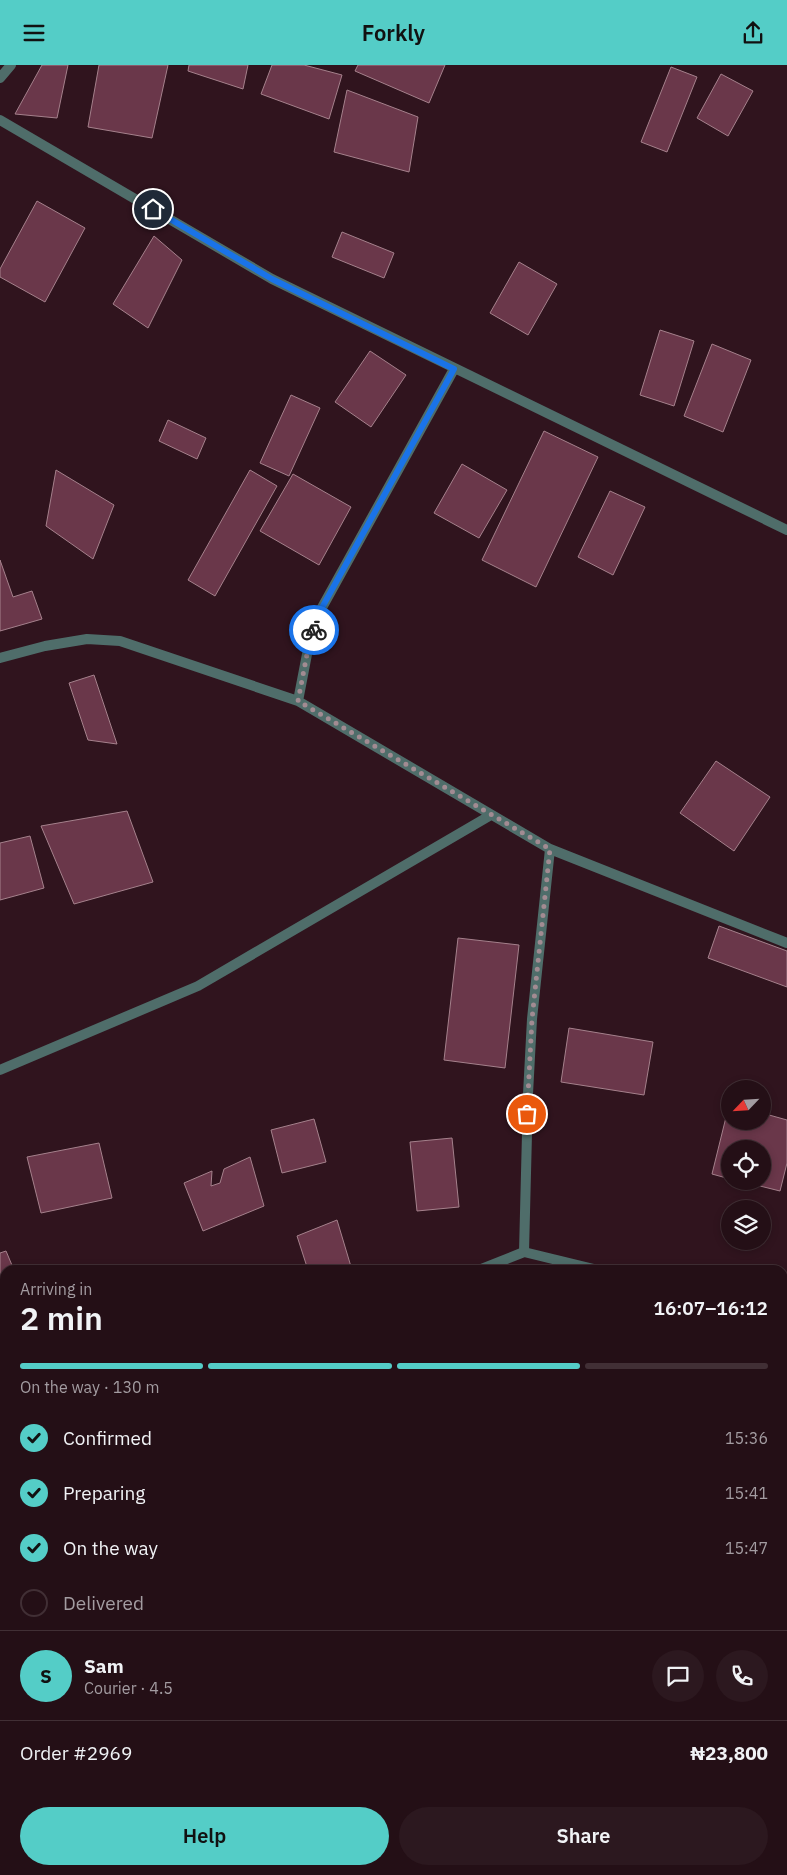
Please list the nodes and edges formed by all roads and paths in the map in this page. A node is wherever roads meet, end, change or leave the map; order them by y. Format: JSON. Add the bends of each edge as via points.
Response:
{"nodes":[{"id":1,"x":11,"y":65,"type":"edge"},
{"id":2,"x":0,"y":78,"type":"edge"},
{"id":3,"x":0,"y":120,"type":"edge"},
{"id":4,"x":454,"y":369,"type":"junction"},
{"id":5,"x":787,"y":530,"type":"edge"},
{"id":6,"x":0,"y":659,"type":"edge"},
{"id":7,"x":298,"y":701,"type":"junction"},
{"id":8,"x":491,"y":815,"type":"junction"},
{"id":9,"x":550,"y":849,"type":"junction"},
{"id":10,"x":787,"y":943,"type":"edge"},
{"id":11,"x":0,"y":1070,"type":"edge"},
{"id":12,"x":524,"y":1252,"type":"junction"},
{"id":13,"x":492,"y":1265,"type":"edge"},
{"id":14,"x":577,"y":1265,"type":"edge"}],
"edges":[{"from":1,"to":2,"type":"street"},
{"from":3,"to":4,"type":"street","via":[[272,279]]},
{"from":4,"to":5,"type":"street"},
{"from":4,"to":7,"type":"street","via":[[319,613]]},
{"from":6,"to":7,"type":"street","via":[[45,646],[87,639],[120,641]]},
{"from":7,"to":8,"type":"street"},
{"from":8,"to":9,"type":"street"},
{"from":8,"to":11,"type":"street","via":[[198,986]]},
{"from":9,"to":10,"type":"street"},
{"from":9,"to":12,"type":"street","via":[[532,1019]]},
{"from":12,"to":13,"type":"street"},
{"from":12,"to":14,"type":"street"}]}
